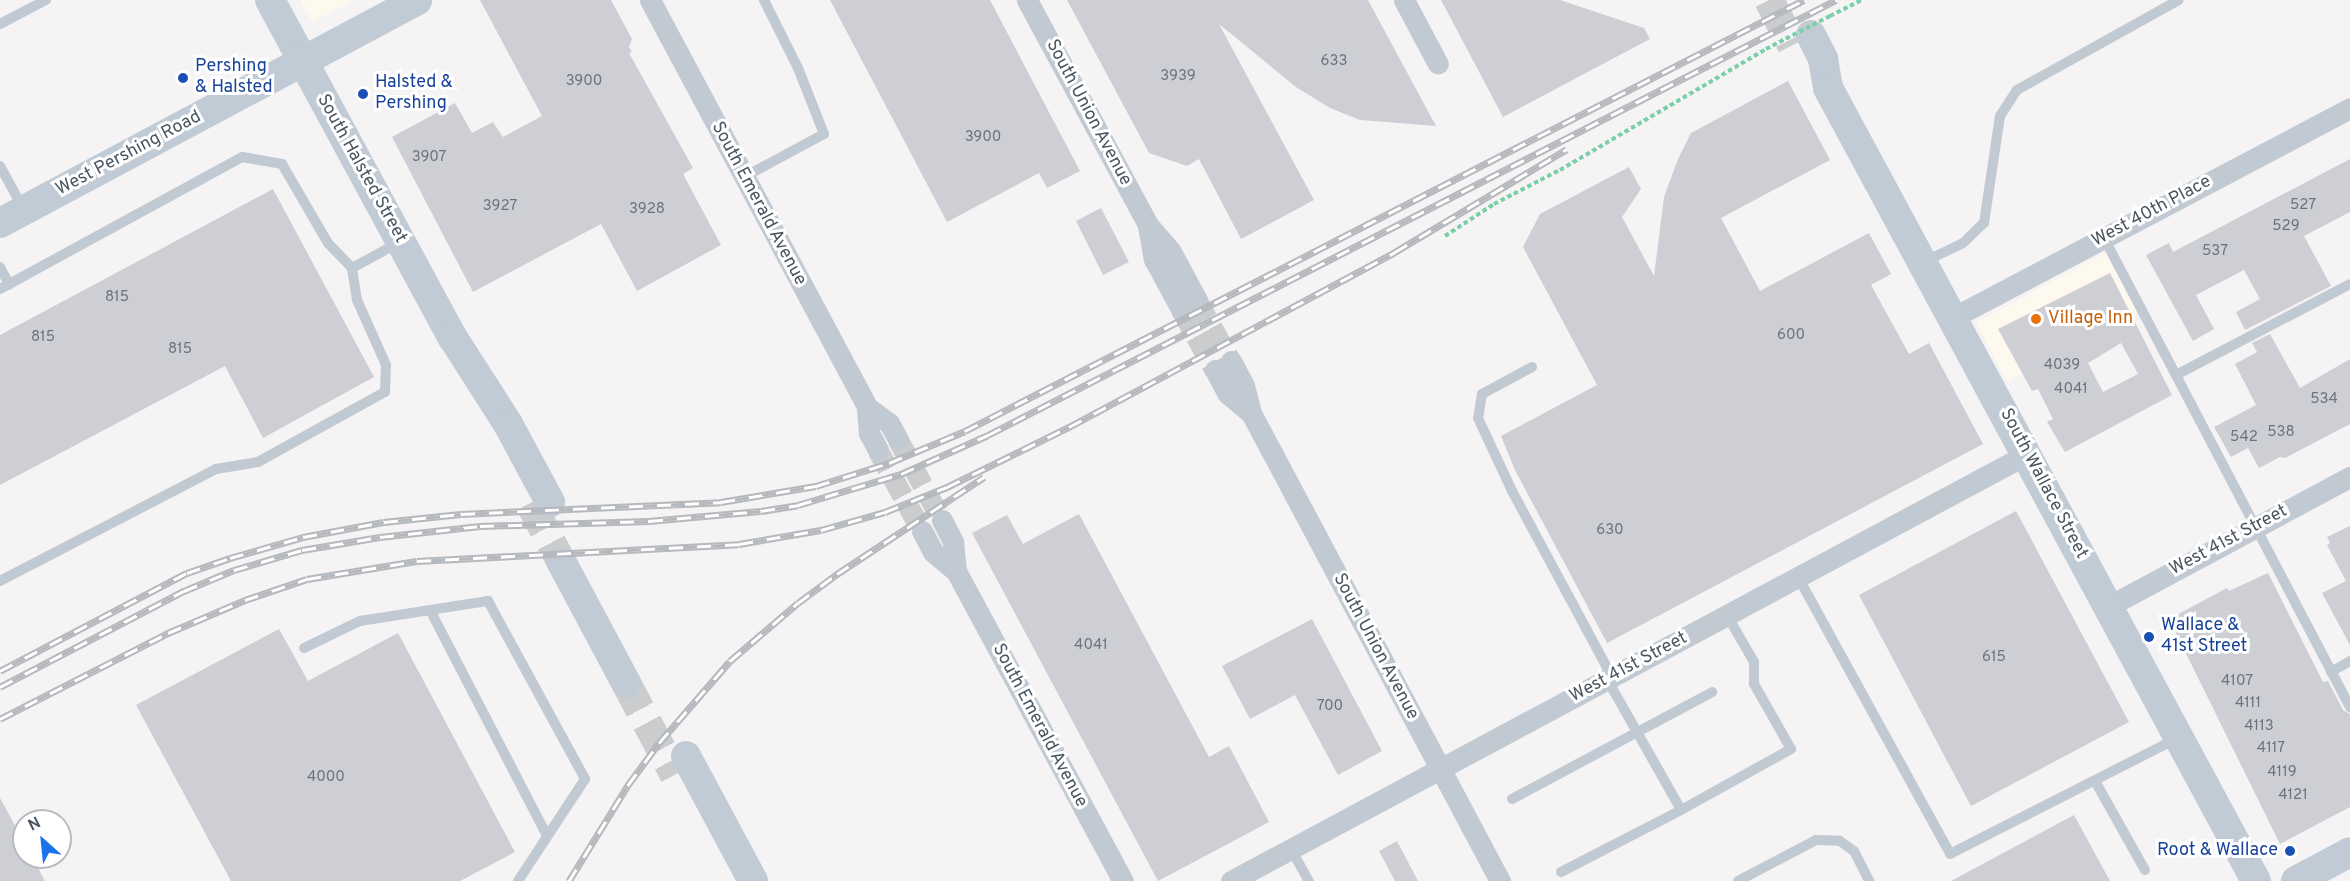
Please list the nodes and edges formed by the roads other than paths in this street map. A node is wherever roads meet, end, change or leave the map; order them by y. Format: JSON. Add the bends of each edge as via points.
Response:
{"nodes":[{"id":1,"x":46,"y":0,"type":"edge"},
{"id":2,"x":270,"y":0,"type":"edge"},
{"id":3,"x":417,"y":0,"type":"edge"},
{"id":4,"x":650,"y":0,"type":"edge"},
{"id":5,"x":765,"y":0,"type":"edge"},
{"id":6,"x":1027,"y":0,"type":"edge"},
{"id":7,"x":1404,"y":0,"type":"edge"},
{"id":8,"x":2179,"y":0,"type":"edge"},
{"id":9,"x":0,"y":24,"type":"edge"},
{"id":10,"x":1800,"y":36,"type":"tunnel mouth"},
{"id":11,"x":302,"y":61,"type":"junction"},
{"id":12,"x":1438,"y":64,"type":"dead end"},
{"id":13,"x":2350,"y":108,"type":"edge"},
{"id":14,"x":0,"y":166,"type":"edge"},
{"id":15,"x":744,"y":177,"type":"junction"},
{"id":16,"x":12,"y":217,"type":"edge"},
{"id":17,"x":2103,"y":238,"type":"junction"},
{"id":18,"x":401,"y":242,"type":"junction"},
{"id":19,"x":1924,"y":262,"type":"junction"},
{"id":20,"x":0,"y":267,"type":"edge"},
{"id":21,"x":352,"y":268,"type":"junction"},
{"id":22,"x":2350,"y":284,"type":"edge"},
{"id":23,"x":4,"y":287,"type":"edge"},
{"id":24,"x":1189,"y":304,"type":"tunnel mouth"},
{"id":25,"x":1954,"y":317,"type":"junction"},
{"id":26,"x":1223,"y":365,"type":"tunnel mouth"},
{"id":27,"x":1532,"y":367,"type":"dead end"},
{"id":28,"x":2176,"y":375,"type":"junction"},
{"id":29,"x":867,"y":407,"type":"junction"},
{"id":30,"x":898,"y":439,"type":"tunnel mouth"},
{"id":31,"x":878,"y":450,"type":"tunnel mouth"},
{"id":32,"x":2026,"y":454,"type":"junction"},
{"id":33,"x":2350,"y":477,"type":"edge"},
{"id":34,"x":540,"y":502,"type":"tunnel mouth"},
{"id":35,"x":942,"y":520,"type":"tunnel mouth"},
{"id":36,"x":2256,"y":527,"type":"junction"},
{"id":37,"x":921,"y":531,"type":"tunnel mouth"},
{"id":38,"x":572,"y":562,"type":"tunnel mouth"},
{"id":39,"x":956,"y":571,"type":"junction"},
{"id":40,"x":1798,"y":577,"type":"junction"},
{"id":41,"x":0,"y":581,"type":"edge"},
{"id":42,"x":2109,"y":606,"type":"junction"},
{"id":43,"x":430,"y":610,"type":"junction"},
{"id":44,"x":1727,"y":615,"type":"junction"},
{"id":45,"x":304,"y":648,"type":"dead end"},
{"id":46,"x":2350,"y":661,"type":"edge"},
{"id":47,"x":2331,"y":672,"type":"junction"},
{"id":48,"x":632,"y":676,"type":"tunnel mouth"},
{"id":49,"x":1610,"y":678,"type":"junction"},
{"id":50,"x":1712,"y":692,"type":"dead end"},
{"id":51,"x":2350,"y":707,"type":"edge"},
{"id":52,"x":1637,"y":732,"type":"junction"},
{"id":53,"x":2179,"y":737,"type":"junction"},
{"id":54,"x":1440,"y":769,"type":"junction"},
{"id":55,"x":2095,"y":781,"type":"junction"},
{"id":56,"x":1512,"y":799,"type":"dead end"},
{"id":57,"x":1681,"y":810,"type":"junction"},
{"id":58,"x":548,"y":836,"type":"junction"},
{"id":59,"x":1291,"y":849,"type":"junction"},
{"id":60,"x":2350,"y":852,"type":"edge"},
{"id":61,"x":2145,"y":870,"type":"dead end"},
{"id":62,"x":1561,"y":872,"type":"dead end"},
{"id":63,"x":518,"y":881,"type":"edge"},
{"id":64,"x":732,"y":881,"type":"edge"},
{"id":65,"x":753,"y":881,"type":"edge"},
{"id":66,"x":1123,"y":881,"type":"edge"},
{"id":67,"x":1231,"y":881,"type":"edge"},
{"id":68,"x":1309,"y":881,"type":"edge"},
{"id":69,"x":1500,"y":881,"type":"edge"},
{"id":70,"x":1738,"y":881,"type":"edge"},
{"id":71,"x":1869,"y":881,"type":"edge"},
{"id":72,"x":2256,"y":881,"type":"edge"},
{"id":73,"x":2296,"y":881,"type":"edge"}],
"edges":[{"from":1,"to":9,"type":"lane"},
{"from":2,"to":11,"type":"main road","name":"South Halsted Street"},
{"from":3,"to":11,"type":"main road","name":"West Pershing Road"},
{"from":4,"to":15,"type":"street","name":"South Emerald Avenue"},
{"from":5,"to":15,"type":"lane","via":[[824,134]]},
{"from":6,"to":24,"type":"street","name":"South Union Avenue","via":[[1148,225],[1170,250]]},
{"from":7,"to":12,"type":"street"},
{"from":8,"to":19,"type":"lane","via":[[2017,90],[2000,116],[1984,223],[1963,243]]},
{"from":10,"to":19,"type":"main road","name":"South Wallace Street","via":[[1823,59],[1828,88]]},
{"from":11,"to":16,"type":"main road","name":"West Pershing Road"},
{"from":11,"to":18,"type":"main road","name":"South Halsted Street"},
{"from":13,"to":17,"type":"street","name":"West 40th Place"},
{"from":14,"to":16,"type":"lane"},
{"from":15,"to":29,"type":"street","name":"South Emerald Avenue"},
{"from":17,"to":25,"type":"street","name":"West 40th Place"},
{"from":17,"to":28,"type":"lane"},
{"from":18,"to":21,"type":"lane"},
{"from":18,"to":34,"type":"main road","name":"South Halsted Street","via":[[453,338],[508,424]]},
{"from":19,"to":25,"type":"main road","name":"South Wallace Street"},
{"from":20,"to":23,"type":"lane"},
{"from":21,"to":23,"type":"lane","via":[[328,243],[282,164],[242,157]]},
{"from":21,"to":41,"type":"lane","via":[[357,300],[386,365],[385,392],[258,462],[216,469]]},
{"from":22,"to":28,"type":"lane"},
{"from":25,"to":32,"type":"main road","name":"South Wallace Street"},
{"from":26,"to":54,"type":"street","name":"South Union Avenue","via":[[1228,394],[1251,413]]},
{"from":27,"to":49,"type":"lane","via":[[1482,394],[1478,418]]},
{"from":28,"to":36,"type":"lane"},
{"from":29,"to":30,"type":"street","name":"South Emerald Avenue","via":[[889,423]]},
{"from":29,"to":31,"type":"street","name":"South Emerald Avenue","via":[[869,433]]},
{"from":32,"to":40,"type":"street","name":"West 41st Street"},
{"from":32,"to":42,"type":"main road","name":"South Wallace Street"},
{"from":33,"to":36,"type":"street","name":"West 41st Street"},
{"from":35,"to":39,"type":"street","name":"South Emerald Avenue","via":[[952,542]]},
{"from":36,"to":42,"type":"street","name":"West 41st Street"},
{"from":36,"to":47,"type":"lane"},
{"from":37,"to":39,"type":"street","name":"South Emerald Avenue","via":[[933,552]]},
{"from":38,"to":48,"type":"main road"},
{"from":39,"to":66,"type":"street","name":"South Emerald Avenue"},
{"from":40,"to":44,"type":"street","name":"West 41st Street"},
{"from":40,"to":55,"type":"lane","via":[[1950,854]]},
{"from":42,"to":53,"type":"main road","name":"South Wallace Street"},
{"from":43,"to":45,"type":"lane","via":[[360,621]]},
{"from":43,"to":58,"type":"lane"},
{"from":43,"to":58,"type":"lane","via":[[488,601],[585,779]]},
{"from":44,"to":49,"type":"street","name":"West 41st Street"},
{"from":44,"to":57,"type":"lane","via":[[1754,662],[1754,684],[1791,749]]},
{"from":46,"to":47,"type":"lane"},
{"from":47,"to":51,"type":"lane"},
{"from":49,"to":52,"type":"lane"},
{"from":49,"to":54,"type":"street","name":"West 41st Street"},
{"from":50,"to":52,"type":"lane"},
{"from":52,"to":56,"type":"lane"},
{"from":52,"to":57,"type":"lane"},
{"from":53,"to":55,"type":"lane"},
{"from":53,"to":72,"type":"main road","name":"South Wallace Street"},
{"from":54,"to":59,"type":"street","name":"West 41st Street"},
{"from":54,"to":69,"type":"street","name":"South Union Avenue"},
{"from":55,"to":61,"type":"lane"},
{"from":57,"to":62,"type":"lane"},
{"from":58,"to":63,"type":"lane"},
{"from":59,"to":67,"type":"street","name":"West 41st Street"},
{"from":59,"to":68,"type":"lane"},
{"from":60,"to":73,"type":"main road"},
{"from":64,"to":65,"type":"main road","via":[[680,765]]},
{"from":70,"to":71,"type":"lane","via":[[1815,840],[1840,841],[1854,850]]}]}
